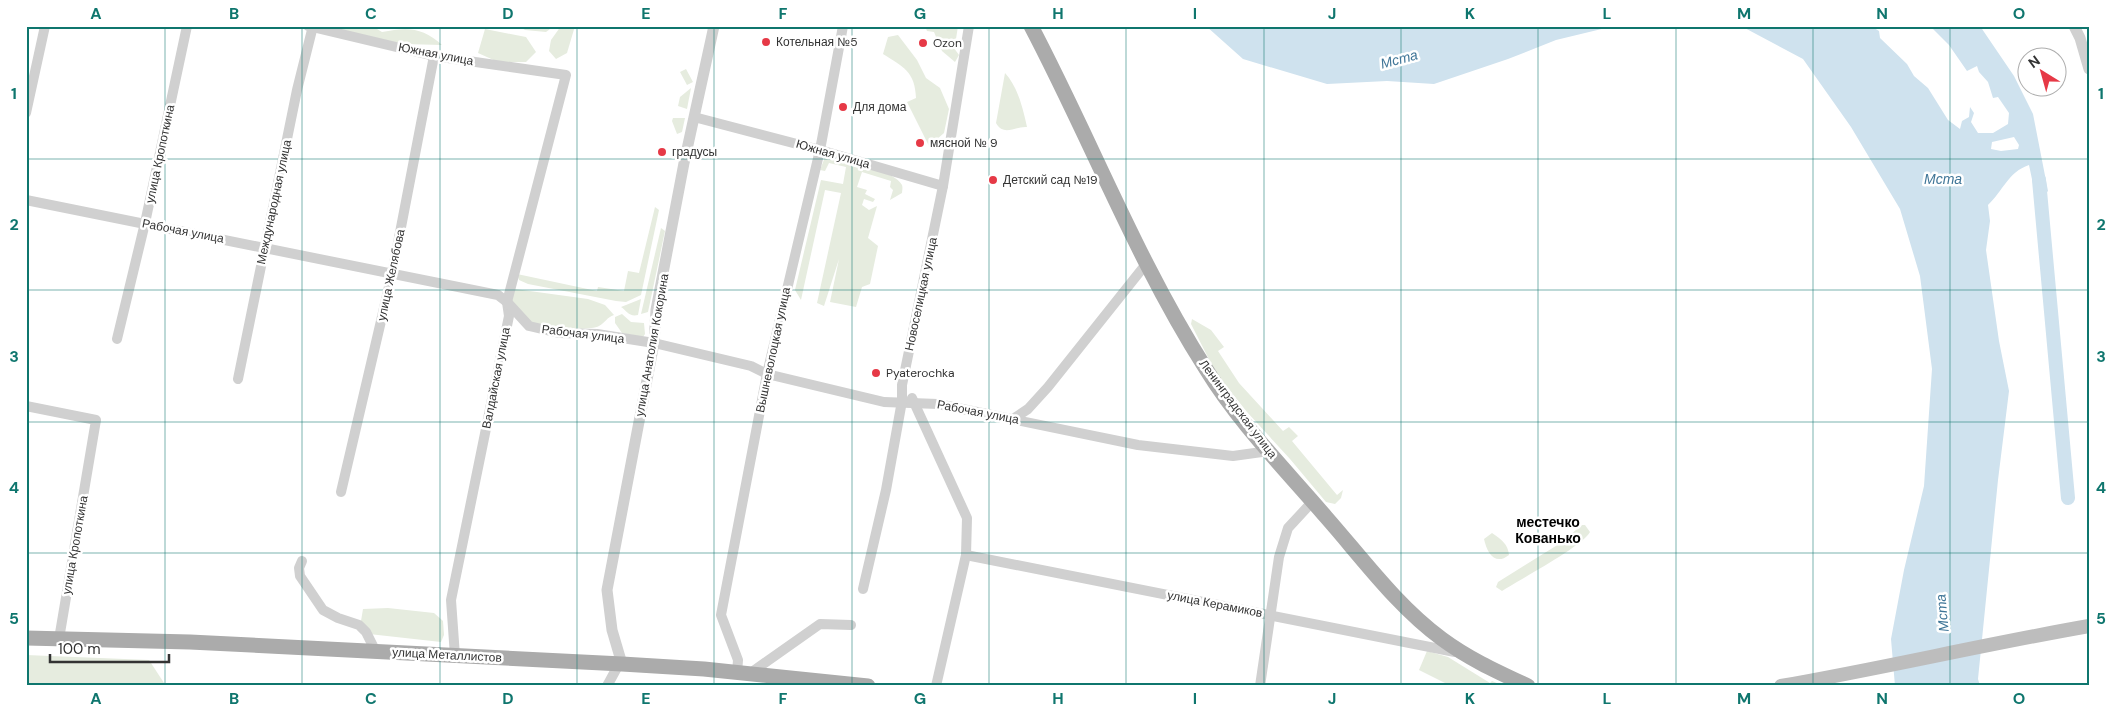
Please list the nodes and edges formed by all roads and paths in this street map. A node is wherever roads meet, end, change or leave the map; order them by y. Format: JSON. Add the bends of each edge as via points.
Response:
{"nodes":[{"id":1,"x":45,"y":26,"type":"edge"},
{"id":2,"x":187,"y":26,"type":"edge"},
{"id":3,"x":311,"y":26,"type":"edge"},
{"id":4,"x":714,"y":26,"type":"edge"},
{"id":5,"x":843,"y":26,"type":"edge"},
{"id":6,"x":969,"y":26,"type":"edge"},
{"id":7,"x":1031,"y":26,"type":"edge"},
{"id":8,"x":2074,"y":26,"type":"edge"},
{"id":9,"x":434,"y":56,"type":"junction"},
{"id":10,"x":2089,"y":69,"type":"edge"},
{"id":11,"x":566,"y":75,"type":"joint"},
{"id":12,"x":26,"y":113,"type":"edge"},
{"id":13,"x":694,"y":117,"type":"junction"},
{"id":14,"x":820,"y":150,"type":"junction"},
{"id":15,"x":943,"y":186,"type":"junction"},
{"id":16,"x":26,"y":200,"type":"edge"},
{"id":17,"x":145,"y":223,"type":"junction"},
{"id":18,"x":264,"y":248,"type":"junction"},
{"id":19,"x":1146,"y":264,"type":"junction"},
{"id":20,"x":392,"y":274,"type":"junction"},
{"id":21,"x":507,"y":302,"type":"junction"},
{"id":22,"x":116,"y":339,"type":"dead end"},
{"id":23,"x":654,"y":343,"type":"junction"},
{"id":24,"x":767,"y":374,"type":"junction"},
{"id":25,"x":238,"y":379,"type":"dead end"},
{"id":26,"x":902,"y":385,"type":"junction"},
{"id":27,"x":902,"y":402,"type":"junction"},
{"id":28,"x":915,"y":402,"type":"junction"},
{"id":29,"x":26,"y":406,"type":"edge"},
{"id":30,"x":1013,"y":419,"type":"junction"},
{"id":31,"x":1269,"y":451,"type":"junction"},
{"id":32,"x":341,"y":492,"type":"dead end"},
{"id":33,"x":1313,"y":501,"type":"junction"},
{"id":34,"x":966,"y":555,"type":"junction"},
{"id":35,"x":302,"y":560,"type":"dead end"},
{"id":36,"x":863,"y":589,"type":"dead end"},
{"id":37,"x":1270,"y":614,"type":"junction"},
{"id":38,"x":850,"y":625,"type":"dead end"},
{"id":39,"x":2089,"y":626,"type":"edge"},
{"id":40,"x":26,"y":638,"type":"edge"},
{"id":41,"x":59,"y":639,"type":"junction"},
{"id":42,"x":376,"y":652,"type":"junction"},
{"id":43,"x":1464,"y":654,"type":"junction"},
{"id":44,"x":455,"y":656,"type":"junction"},
{"id":45,"x":620,"y":664,"type":"junction"},
{"id":46,"x":743,"y":673,"type":"junction"},
{"id":47,"x":607,"y":686,"type":"edge"},
{"id":48,"x":868,"y":686,"type":"edge"},
{"id":49,"x":936,"y":686,"type":"edge"},
{"id":50,"x":1260,"y":686,"type":"edge"},
{"id":51,"x":1528,"y":686,"type":"edge"},
{"id":52,"x":1780,"y":686,"type":"edge"}],
"edges":[{"from":1,"to":12,"type":"street"},
{"from":2,"to":17,"type":"street","name":"улица Кропоткина"},
{"from":3,"to":9,"type":"street","name":"Южная улица"},
{"from":3,"to":18,"type":"street","name":"Международная улица"},
{"from":4,"to":13,"type":"street","name":"улица Анатолия Кокорина"},
{"from":5,"to":14,"type":"street","name":"Вышневолоцкая улица"},
{"from":6,"to":15,"type":"street","name":"Новоселицкая улица"},
{"from":7,"to":19,"type":"main road","name":"Ленинградская улица"},
{"from":8,"to":10,"type":"street"},
{"from":9,"to":11,"type":"street","name":"Южная улица"},
{"from":9,"to":20,"type":"street","name":"улица Желябова"},
{"from":11,"to":21,"type":"street","name":"Валдайская улица"},
{"from":13,"to":14,"type":"street","name":"Южная улица"},
{"from":13,"to":23,"type":"street","name":"улица Анатолия Кокорина","via":[[656,310]]},
{"from":14,"to":15,"type":"street","name":"Южная улица"},
{"from":14,"to":24,"type":"street","name":"Вышневолоцкая улица"},
{"from":15,"to":26,"type":"street","name":"Новоселицкая улица"},
{"from":16,"to":17,"type":"street","name":"Рабочая улица"},
{"from":17,"to":18,"type":"street","name":"Рабочая улица"},
{"from":17,"to":22,"type":"street","name":"улица Кропоткина"},
{"from":18,"to":20,"type":"street","name":"Рабочая улица"},
{"from":18,"to":25,"type":"street","name":"Международная улица"},
{"from":19,"to":30,"type":"street","via":[[1028,409]]},
{"from":19,"to":31,"type":"main road","name":"Ленинградская улица","via":[[1207,371]]},
{"from":20,"to":21,"type":"street","name":"Рабочая улица","via":[[498,295]]},
{"from":20,"to":32,"type":"street","name":"улица Желябова"},
{"from":21,"to":23,"type":"street","name":"Рабочая улица","via":[[529,326],[559,333],[597,334]]},
{"from":21,"to":44,"type":"street","name":"Валдайская улица","via":[[509,316],[451,600]]},
{"from":23,"to":24,"type":"street","name":"Рабочая улица","via":[[752,366]]},
{"from":23,"to":45,"type":"street","name":"улица Анатолия Кокорина","via":[[607,590]]},
{"from":24,"to":27,"type":"street","name":"Рабочая улица","via":[[884,402]]},
{"from":24,"to":46,"type":"street","name":"Вышневолоцкая улица","via":[[721,615]]},
{"from":26,"to":27,"type":"street","name":"Новоселицкая улица"},
{"from":26,"to":28,"type":"street"},
{"from":27,"to":28,"type":"street","name":"Рабочая улица"},
{"from":27,"to":36,"type":"street","name":"Новоселицкая улица"},
{"from":28,"to":30,"type":"street","name":"Рабочая улица"},
{"from":28,"to":34,"type":"street","via":[[967,518]]},
{"from":29,"to":41,"type":"street","name":"улица Кропоткина","via":[[96,420]]},
{"from":30,"to":31,"type":"street","name":"Рабочая улица","via":[[1164,449],[1233,456]]},
{"from":31,"to":33,"type":"main road","name":"Ленинградская улица"},
{"from":33,"to":37,"type":"street","via":[[1288,528],[1279,557]]},
{"from":33,"to":43,"type":"main road","name":"Ленинградская улица","via":[[1401,604]]},
{"from":34,"to":37,"type":"street","name":"улица Керамиков"},
{"from":34,"to":49,"type":"street"},
{"from":35,"to":42,"type":"street","via":[[300,576],[323,610],[359,624]]},
{"from":37,"to":43,"type":"street","name":"улица Керамиков"},
{"from":37,"to":50,"type":"street"},
{"from":38,"to":46,"type":"street","via":[[820,624]]},
{"from":39,"to":52,"type":"main road"},
{"from":40,"to":41,"type":"main road","name":"улица Металлистов"},
{"from":41,"to":42,"type":"main road","name":"улица Металлистов"},
{"from":42,"to":44,"type":"main road","name":"улица Металлистов"},
{"from":43,"to":51,"type":"main road","name":"Ленинградская улица"},
{"from":44,"to":45,"type":"main road","name":"улица Металлистов"},
{"from":45,"to":46,"type":"main road","name":"улица Металлистов"},
{"from":45,"to":47,"type":"street"},
{"from":46,"to":48,"type":"main road","name":"улица Металлистов"}]}
